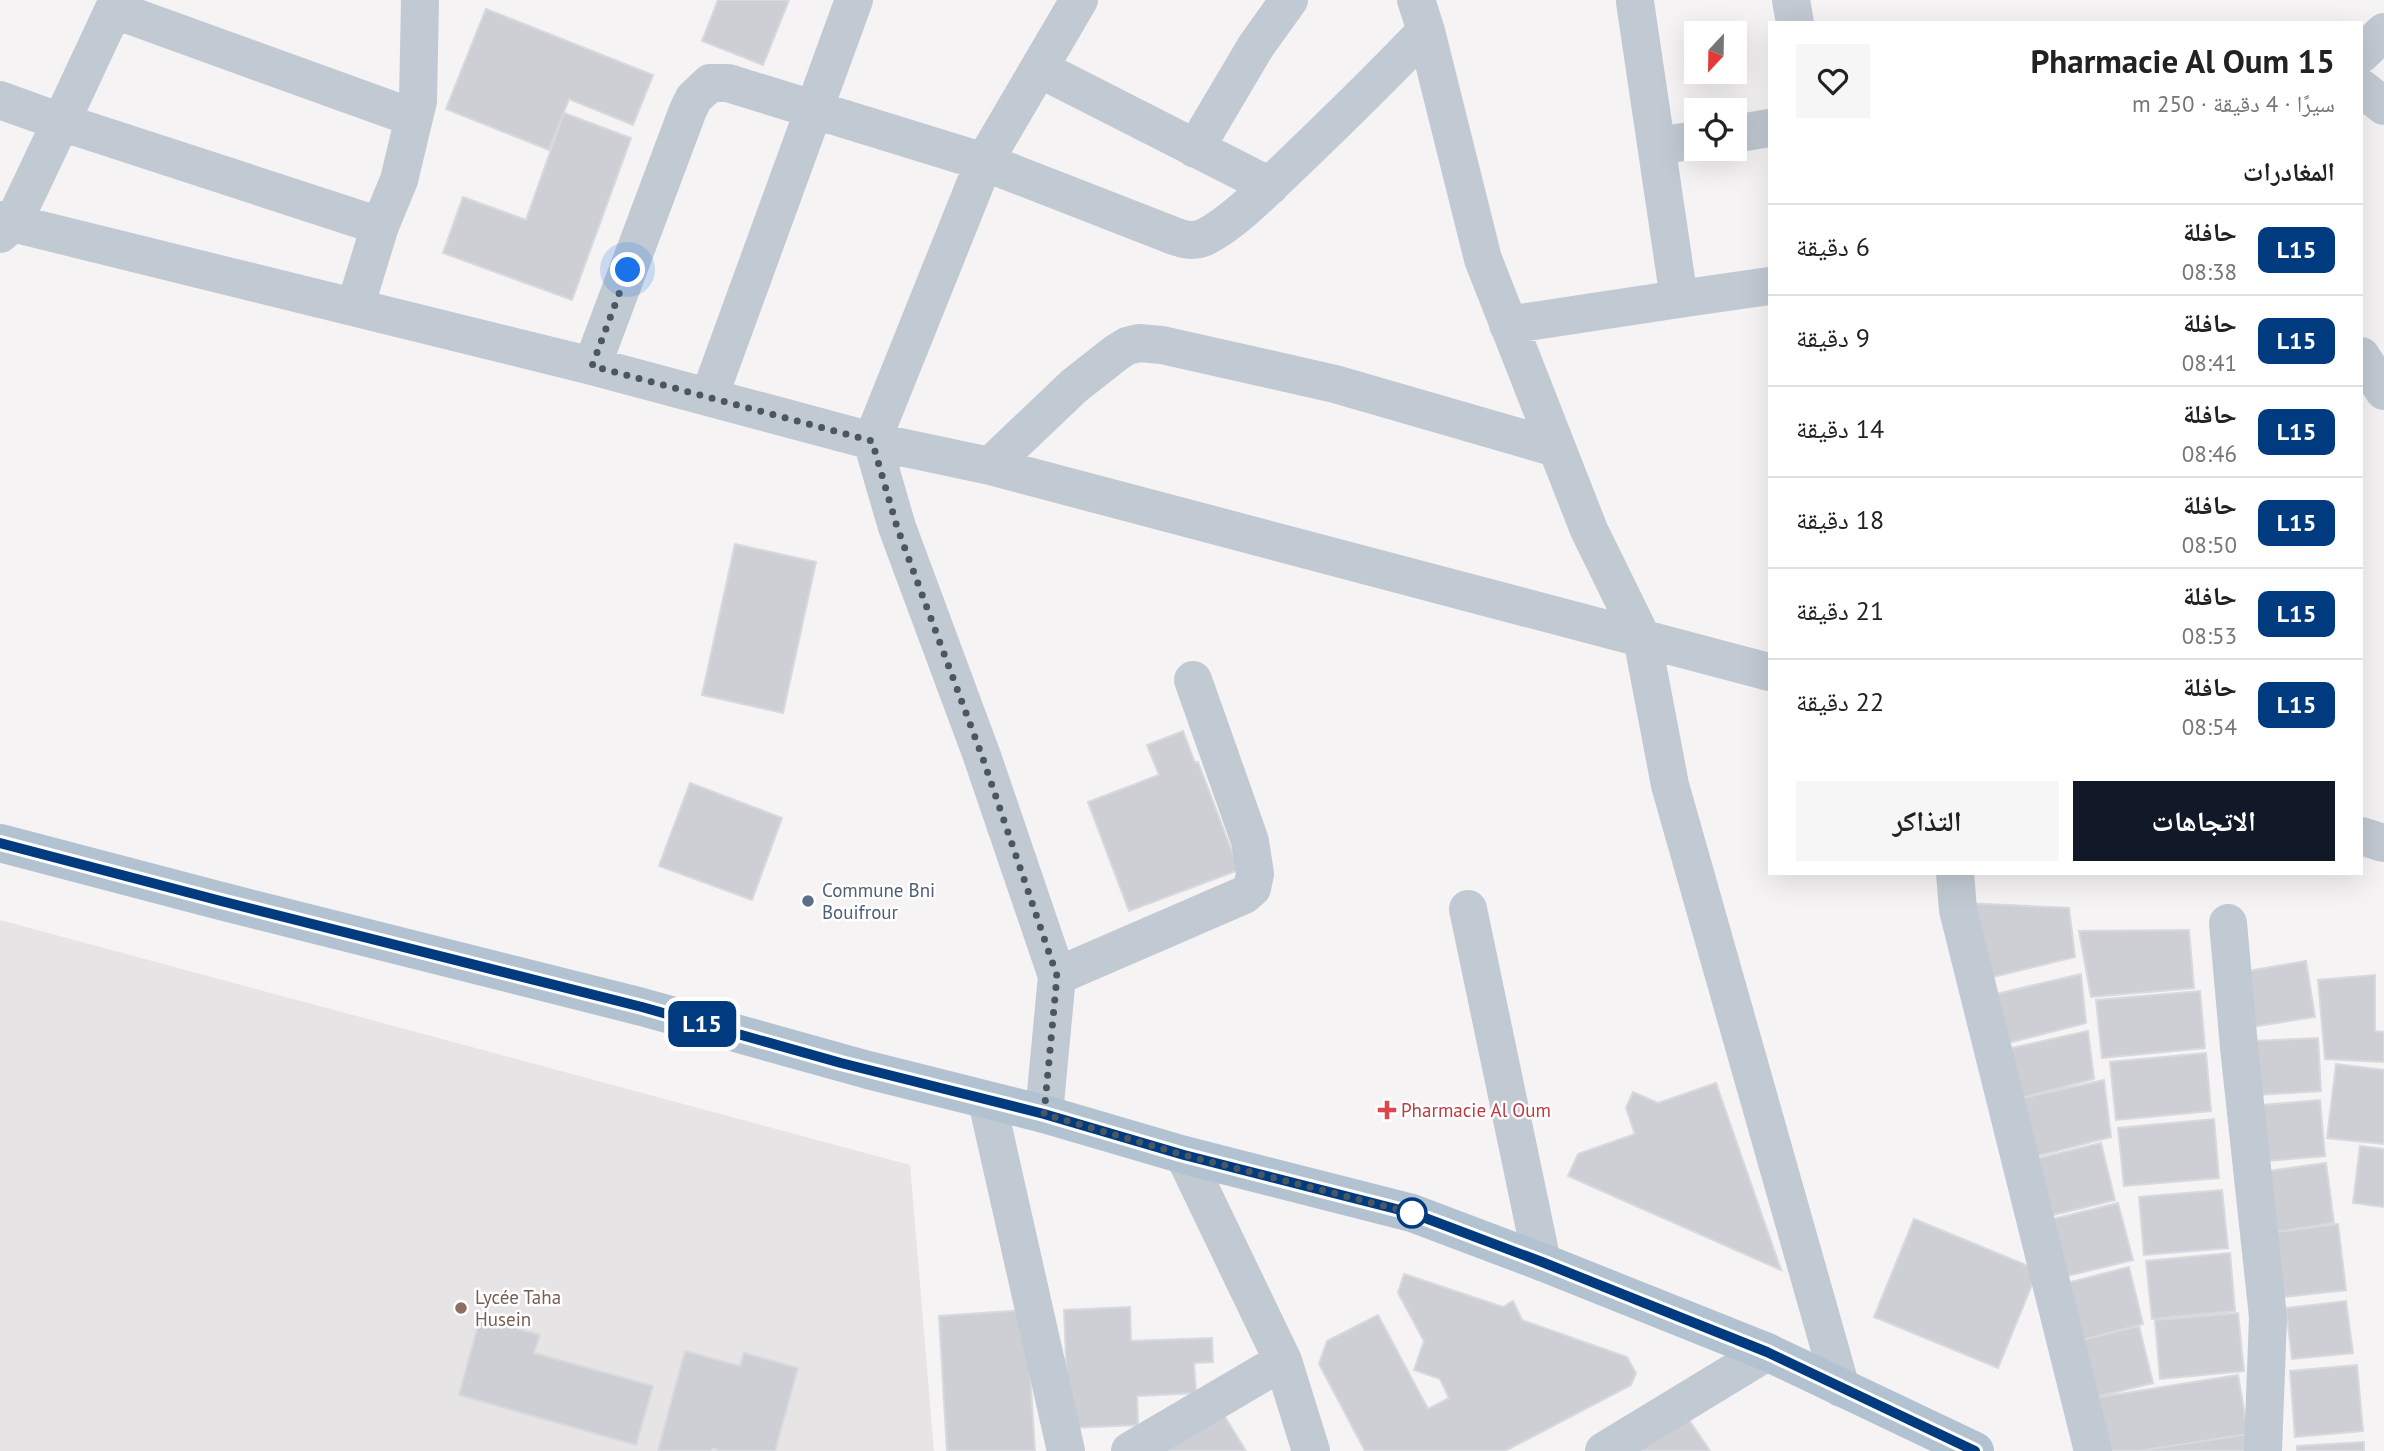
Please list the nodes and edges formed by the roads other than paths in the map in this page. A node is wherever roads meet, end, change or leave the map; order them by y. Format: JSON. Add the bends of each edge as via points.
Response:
{"nodes":[{"id":1,"x":420,"y":0,"type":"edge"},
{"id":2,"x":854,"y":0,"type":"edge"},
{"id":3,"x":1079,"y":0,"type":"edge"},
{"id":4,"x":1289,"y":0,"type":"edge"},
{"id":5,"x":1791,"y":0,"type":"edge"},
{"id":6,"x":1635,"y":2,"type":"edge"},
{"id":7,"x":117,"y":5,"type":"edge"},
{"id":8,"x":1421,"y":16,"type":"edge"},
{"id":9,"x":1795,"y":21,"type":"edge"},
{"id":10,"x":2384,"y":32,"type":"edge"},
{"id":11,"x":2363,"y":52,"type":"edge"},
{"id":12,"x":1040,"y":69,"type":"junction"},
{"id":13,"x":2363,"y":90,"type":"edge"},
{"id":14,"x":0,"y":100,"type":"edge"},
{"id":15,"x":2384,"y":106,"type":"edge"},
{"id":16,"x":814,"y":111,"type":"junction"},
{"id":17,"x":414,"y":118,"type":"junction"},
{"id":18,"x":61,"y":122,"type":"junction"},
{"id":19,"x":1768,"y":128,"type":"edge"},
{"id":20,"x":1747,"y":132,"type":"edge"},
{"id":21,"x":1684,"y":142,"type":"edge"},
{"id":22,"x":1657,"y":146,"type":"junction"},
{"id":23,"x":1195,"y":149,"type":"junction"},
{"id":24,"x":984,"y":162,"type":"junction"},
{"id":25,"x":1270,"y":186,"type":"junction"},
{"id":26,"x":4,"y":226,"type":"edge"},
{"id":27,"x":380,"y":226,"type":"junction"},
{"id":28,"x":1768,"y":286,"type":"edge"},
{"id":29,"x":1679,"y":299,"type":"junction"},
{"id":30,"x":355,"y":307,"type":"junction"},
{"id":31,"x":1508,"y":325,"type":"junction"},
{"id":32,"x":2363,"y":359,"type":"edge"},
{"id":33,"x":592,"y":366,"type":"junction"},
{"id":34,"x":2384,"y":391,"type":"edge"},
{"id":35,"x":709,"y":397,"type":"junction"},
{"id":36,"x":872,"y":441,"type":"junction"},
{"id":37,"x":1556,"y":448,"type":"junction"},
{"id":38,"x":990,"y":466,"type":"junction"},
{"id":39,"x":1642,"y":638,"type":"junction"},
{"id":40,"x":1768,"y":672,"type":"edge"},
{"id":41,"x":1193,"y":680,"type":"dead end"},
{"id":42,"x":2363,"y":837,"type":"edge"},
{"id":43,"x":0,"y":843,"type":"edge"},
{"id":44,"x":2384,"y":843,"type":"edge"},
{"id":45,"x":1955,"y":875,"type":"edge"},
{"id":46,"x":1468,"y":909,"type":"dead end"},
{"id":47,"x":2228,"y":923,"type":"dead end"},
{"id":48,"x":1057,"y":976,"type":"junction"},
{"id":49,"x":987,"y":1101,"type":"junction"},
{"id":50,"x":1044,"y":1114,"type":"junction"},
{"id":51,"x":1184,"y":1155,"type":"junction"},
{"id":52,"x":1542,"y":1262,"type":"junction"},
{"id":53,"x":1767,"y":1352,"type":"junction"},
{"id":54,"x":1283,"y":1362,"type":"junction"},
{"id":55,"x":1841,"y":1388,"type":"junction"},
{"id":56,"x":1949,"y":1446,"type":"edge"},
{"id":57,"x":1066,"y":1451,"type":"edge"},
{"id":58,"x":1130,"y":1451,"type":"edge"},
{"id":59,"x":1311,"y":1451,"type":"edge"},
{"id":60,"x":1604,"y":1451,"type":"edge"},
{"id":61,"x":2093,"y":1451,"type":"edge"},
{"id":62,"x":2263,"y":1451,"type":"edge"}],
"edges":[{"from":1,"to":17,"type":"street","via":[[421,57]]},
{"from":2,"to":16,"type":"street"},
{"from":3,"to":12,"type":"street"},
{"from":4,"to":23,"type":"street"},
{"from":5,"to":9,"type":"street"},
{"from":6,"to":22,"type":"street"},
{"from":7,"to":17,"type":"street"},
{"from":7,"to":18,"type":"street"},
{"from":8,"to":25,"type":"street","via":[[1360,99]]},
{"from":8,"to":31,"type":"street","via":[[1483,259]]},
{"from":10,"to":11,"type":"street"},
{"from":12,"to":23,"type":"street"},
{"from":12,"to":24,"type":"street"},
{"from":13,"to":15,"type":"street"},
{"from":14,"to":18,"type":"street"},
{"from":16,"to":24,"type":"street"},
{"from":16,"to":33,"type":"street","via":[[716,82],[698,94],[688,110]]},
{"from":16,"to":35,"type":"street"},
{"from":17,"to":27,"type":"street","via":[[399,180]]},
{"from":18,"to":26,"type":"street"},
{"from":18,"to":27,"type":"street"},
{"from":19,"to":20,"type":"street"},
{"from":21,"to":22,"type":"street"},
{"from":22,"to":29,"type":"street"},
{"from":23,"to":25,"type":"street"},
{"from":24,"to":25,"type":"street","via":[[1185,240],[1219,228]]},
{"from":24,"to":36,"type":"street"},
{"from":26,"to":30,"type":"street"},
{"from":27,"to":30,"type":"street"},
{"from":28,"to":29,"type":"street"},
{"from":29,"to":31,"type":"street"},
{"from":30,"to":33,"type":"street"},
{"from":31,"to":37,"type":"street"},
{"from":32,"to":34,"type":"street"},
{"from":33,"to":35,"type":"street"},
{"from":35,"to":36,"type":"street"},
{"from":36,"to":38,"type":"street"},
{"from":36,"to":48,"type":"street","via":[[897,527]]},
{"from":37,"to":38,"type":"street","via":[[1335,384],[1139,343],[1116,353],[1074,386]]},
{"from":37,"to":39,"type":"street","via":[[1589,530]]},
{"from":38,"to":39,"type":"street"},
{"from":39,"to":40,"type":"street"},
{"from":39,"to":55,"type":"street","via":[[1670,785]]},
{"from":41,"to":48,"type":"street","via":[[1250,841],[1255,874],[1252,888]]},
{"from":42,"to":44,"type":"street"},
{"from":43,"to":49,"type":"main road","via":[[642,1007]]},
{"from":45,"to":61,"type":"street","via":[[1958,910]]},
{"from":46,"to":52,"type":"street"},
{"from":47,"to":62,"type":"street","via":[[2267,1317]]},
{"from":48,"to":50,"type":"street"},
{"from":49,"to":50,"type":"main road"},
{"from":49,"to":57,"type":"street"},
{"from":50,"to":51,"type":"main road"},
{"from":51,"to":52,"type":"main road","via":[[1412,1213]]},
{"from":51,"to":54,"type":"street"},
{"from":52,"to":53,"type":"main road"},
{"from":53,"to":55,"type":"main road"},
{"from":53,"to":60,"type":"street"},
{"from":54,"to":58,"type":"street"},
{"from":54,"to":59,"type":"street"},
{"from":55,"to":56,"type":"main road"}]}
